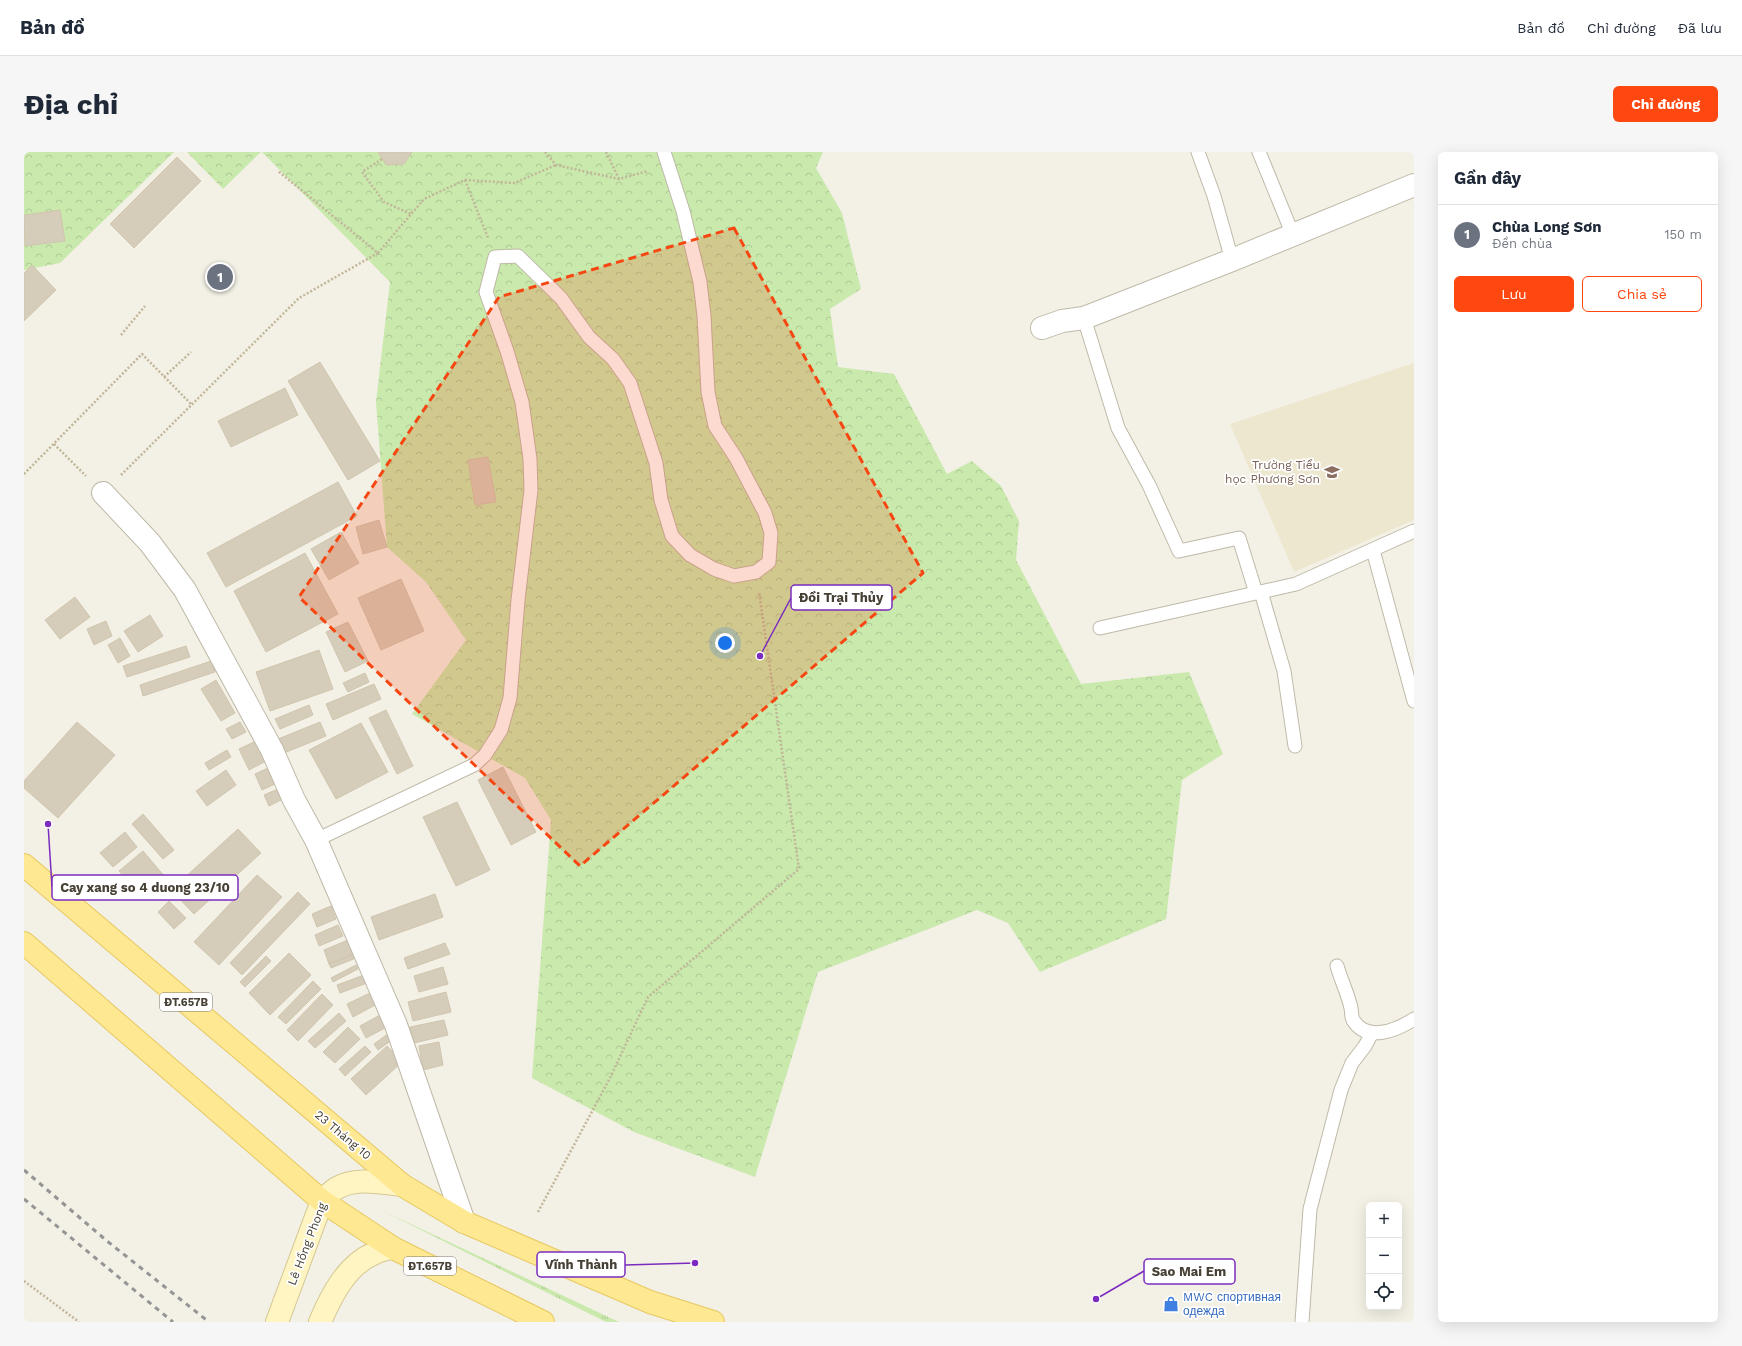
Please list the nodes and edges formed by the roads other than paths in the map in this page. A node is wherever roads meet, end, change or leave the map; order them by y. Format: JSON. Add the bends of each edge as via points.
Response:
{"nodes":[{"id":1,"x":664,"y":152,"type":"edge"},
{"id":2,"x":1198,"y":152,"type":"edge"},
{"id":3,"x":1259,"y":152,"type":"edge"},
{"id":4,"x":1414,"y":185,"type":"edge"},
{"id":5,"x":1292,"y":235,"type":"junction"},
{"id":6,"x":1232,"y":260,"type":"junction"},
{"id":7,"x":1084,"y":318,"type":"junction"},
{"id":8,"x":1042,"y":328,"type":"dead end"},
{"id":9,"x":103,"y":493,"type":"road end"},
{"id":10,"x":1414,"y":531,"type":"edge"},
{"id":11,"x":1373,"y":550,"type":"junction"},
{"id":12,"x":1258,"y":592,"type":"junction"},
{"id":13,"x":1100,"y":628,"type":"dead end"},
{"id":14,"x":1414,"y":701,"type":"edge"},
{"id":15,"x":1295,"y":746,"type":"dead end"},
{"id":16,"x":316,"y":840,"type":"junction"},
{"id":17,"x":24,"y":865,"type":"edge"},
{"id":18,"x":24,"y":943,"type":"edge"},
{"id":19,"x":1337,"y":966,"type":"dead end"},
{"id":20,"x":1414,"y":1019,"type":"edge"},
{"id":21,"x":1372,"y":1033,"type":"junction"},
{"id":22,"x":402,"y":1185,"type":"junction"},
{"id":23,"x":322,"y":1201,"type":"junction"},
{"id":24,"x":464,"y":1222,"type":"junction"},
{"id":25,"x":393,"y":1248,"type":"junction"},
{"id":26,"x":278,"y":1322,"type":"edge"},
{"id":27,"x":320,"y":1322,"type":"edge"},
{"id":28,"x":543,"y":1322,"type":"edge"},
{"id":29,"x":713,"y":1322,"type":"edge"},
{"id":30,"x":1302,"y":1322,"type":"edge"}],
"edges":[{"from":1,"to":16,"type":"lane","via":[[683,211],[700,282],[708,392],[715,426],[736,458],[765,513],[771,533],[769,562],[756,572],[734,576],[714,569],[690,555],[672,536],[662,500],[656,463],[630,383],[613,359],[589,337],[561,298],[518,256],[495,257],[486,292],[522,402],[530,459],[531,490],[510,698],[501,730],[485,755],[474,765]]},
{"from":2,"to":6,"type":"lane","via":[[1214,196]]},
{"from":3,"to":5,"type":"lane"},
{"from":4,"to":5,"type":"street"},
{"from":5,"to":6,"type":"street"},
{"from":6,"to":7,"type":"street"},
{"from":7,"to":8,"type":"street","via":[[1062,321]]},
{"from":7,"to":12,"type":"lane","via":[[1118,428],[1179,550],[1239,538]]},
{"from":9,"to":16,"type":"street","via":[[150,543],[185,590],[272,750],[294,800]]},
{"from":10,"to":11,"type":"lane"},
{"from":11,"to":12,"type":"lane","via":[[1296,584]]},
{"from":11,"to":14,"type":"lane"},
{"from":12,"to":13,"type":"lane"},
{"from":12,"to":15,"type":"lane","via":[[1284,671]]},
{"from":16,"to":24,"type":"street","via":[[396,1025]]},
{"from":17,"to":22,"type":"main road","name":"23 Tháng 10","number":"ĐT.657B"},
{"from":18,"to":23,"type":"main road","number":"ĐT.657B"},
{"from":19,"to":21,"type":"lane","via":[[1351,1008],[1352,1019],[1360,1028]]},
{"from":20,"to":21,"type":"lane","via":[[1401,1027]]},
{"from":21,"to":30,"type":"lane","via":[[1352,1063],[1341,1090],[1310,1209]]},
{"from":22,"to":23,"type":"main road","name":"Lê Hồng Phong","via":[[352,1182],[336,1188]]},
{"from":22,"to":24,"type":"main road","name":"23 Tháng 10","number":"ĐT.657B"},
{"from":23,"to":25,"type":"main road","number":"ĐT.657B"},
{"from":23,"to":26,"type":"main road","name":"Lê Hồng Phong"},
{"from":24,"to":29,"type":"main road","name":"23 Tháng 10","number":"ĐT.657B","via":[[650,1302]]},
{"from":25,"to":27,"type":"main road","via":[[374,1253],[360,1262],[342,1280]]},
{"from":25,"to":28,"type":"main road","number":"ĐT.657B"}]}
